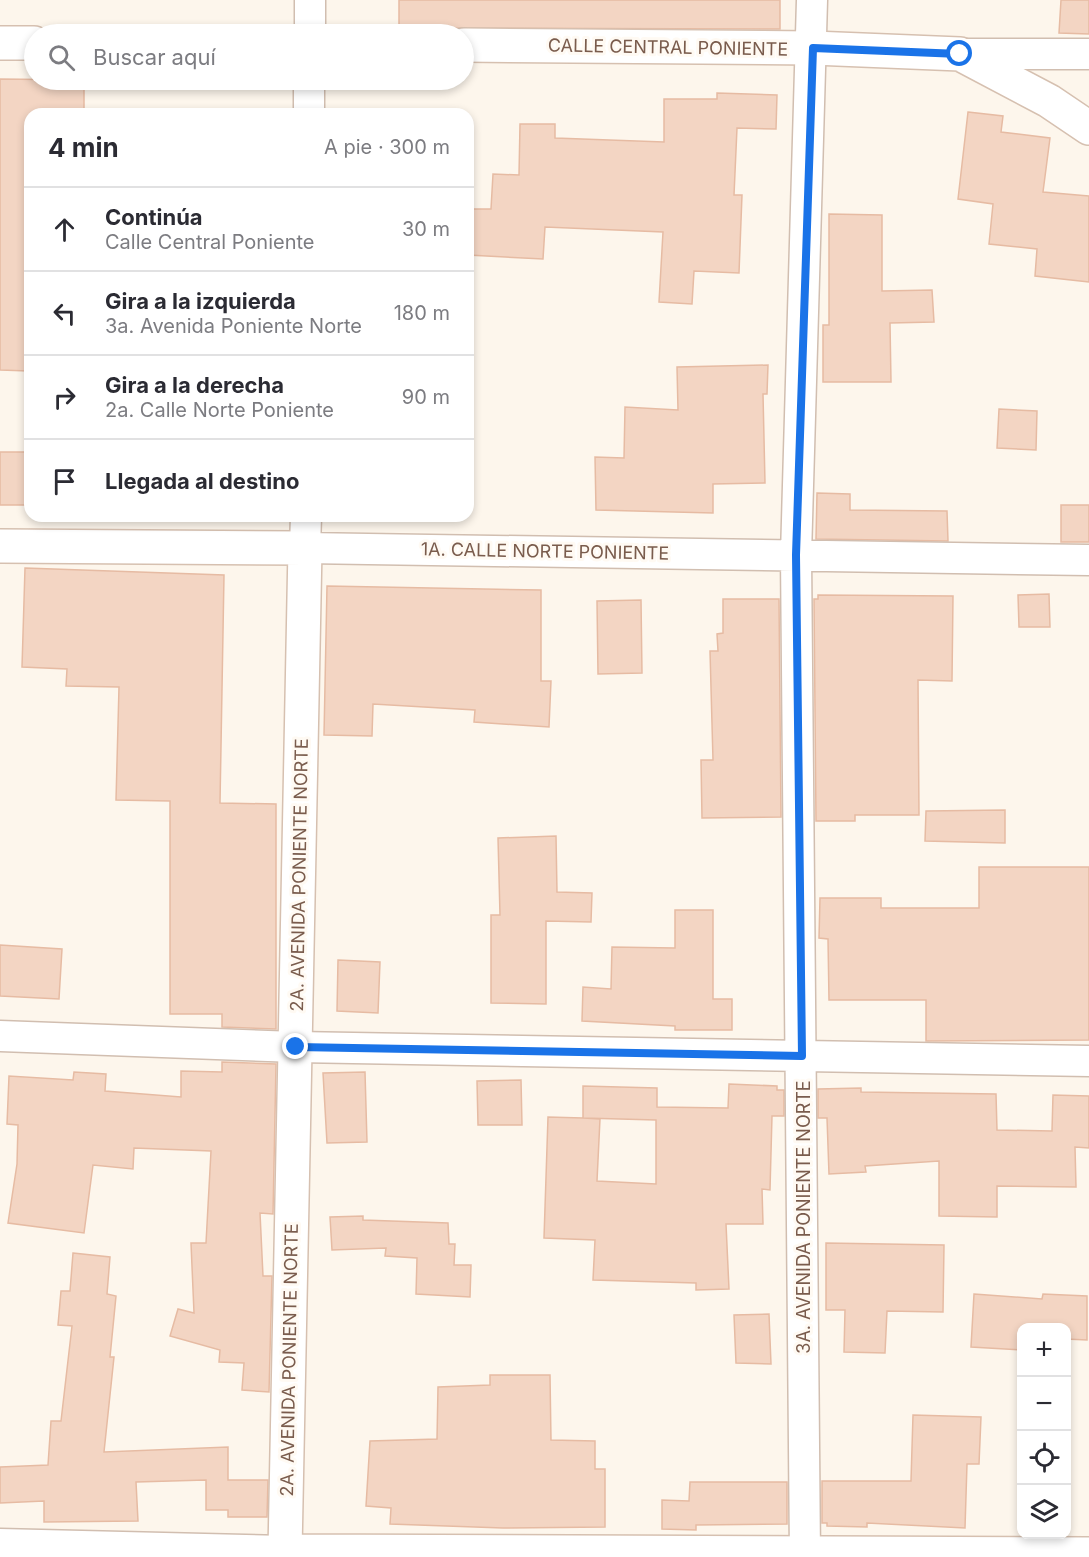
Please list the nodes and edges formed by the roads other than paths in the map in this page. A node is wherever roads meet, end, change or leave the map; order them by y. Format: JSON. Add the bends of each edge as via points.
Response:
{"nodes":[{"id":1,"x":310,"y":0,"type":"edge"},
{"id":2,"x":812,"y":0,"type":"edge"},
{"id":3,"x":310,"y":24,"type":"edge"},
{"id":4,"x":0,"y":42,"type":"edge"},
{"id":5,"x":24,"y":43,"type":"edge"},
{"id":6,"x":474,"y":45,"type":"edge"},
{"id":7,"x":813,"y":48,"type":"junction"},
{"id":8,"x":960,"y":54,"type":"junction"},
{"id":9,"x":1089,"y":54,"type":"edge"},
{"id":10,"x":309,"y":90,"type":"edge"},
{"id":11,"x":309,"y":108,"type":"edge"},
{"id":12,"x":1089,"y":128,"type":"edge"},
{"id":13,"x":306,"y":532,"type":"edge"},
{"id":14,"x":0,"y":546,"type":"edge"},
{"id":15,"x":796,"y":555,"type":"junction"},
{"id":16,"x":1089,"y":560,"type":"edge"},
{"id":17,"x":0,"y":1036,"type":"edge"},
{"id":18,"x":296,"y":1047,"type":"junction"},
{"id":19,"x":802,"y":1056,"type":"junction"},
{"id":20,"x":1089,"y":1060,"type":"edge"},
{"id":21,"x":0,"y":1544,"type":"edge"},
{"id":22,"x":285,"y":1554,"type":"edge"},
{"id":23,"x":1089,"y":1554,"type":"edge"},
{"id":24,"x":805,"y":1555,"type":"edge"}],
"edges":[{"from":1,"to":3,"type":"street"},
{"from":2,"to":7,"type":"street","name":"3A. AVENIDA PONIENTE NORTE"},
{"from":4,"to":5,"type":"main road"},
{"from":6,"to":7,"type":"main road","name":"CALLE CENTRAL PONIENTE"},
{"from":7,"to":8,"type":"main road","name":"CALLE CENTRAL PONIENTE"},
{"from":7,"to":15,"type":"street","name":"3A. AVENIDA PONIENTE NORTE"},
{"from":8,"to":9,"type":"street","name":"CALLE CENTRAL PONIENTE"},
{"from":8,"to":12,"type":"main road","via":[[1049,101]]},
{"from":10,"to":11,"type":"street"},
{"from":13,"to":14,"type":"main road","name":"1A. CALLE NORTE PONIENTE"},
{"from":13,"to":15,"type":"street","name":"1A. CALLE NORTE PONIENTE"},
{"from":13,"to":18,"type":"main road","name":"2A. AVENIDA PONIENTE NORTE"},
{"from":15,"to":16,"type":"street","name":"1A. CALLE NORTE PONIENTE"},
{"from":15,"to":19,"type":"street","name":"3A. AVENIDA PONIENTE NORTE"},
{"from":17,"to":18,"type":"street"},
{"from":18,"to":19,"type":"street"},
{"from":18,"to":22,"type":"main road","name":"2A. AVENIDA PONIENTE NORTE"},
{"from":19,"to":20,"type":"street"},
{"from":19,"to":24,"type":"street","name":"3A. AVENIDA PONIENTE NORTE"},
{"from":21,"to":22,"type":"street"},
{"from":22,"to":24,"type":"main road"},
{"from":23,"to":24,"type":"main road"}]}
